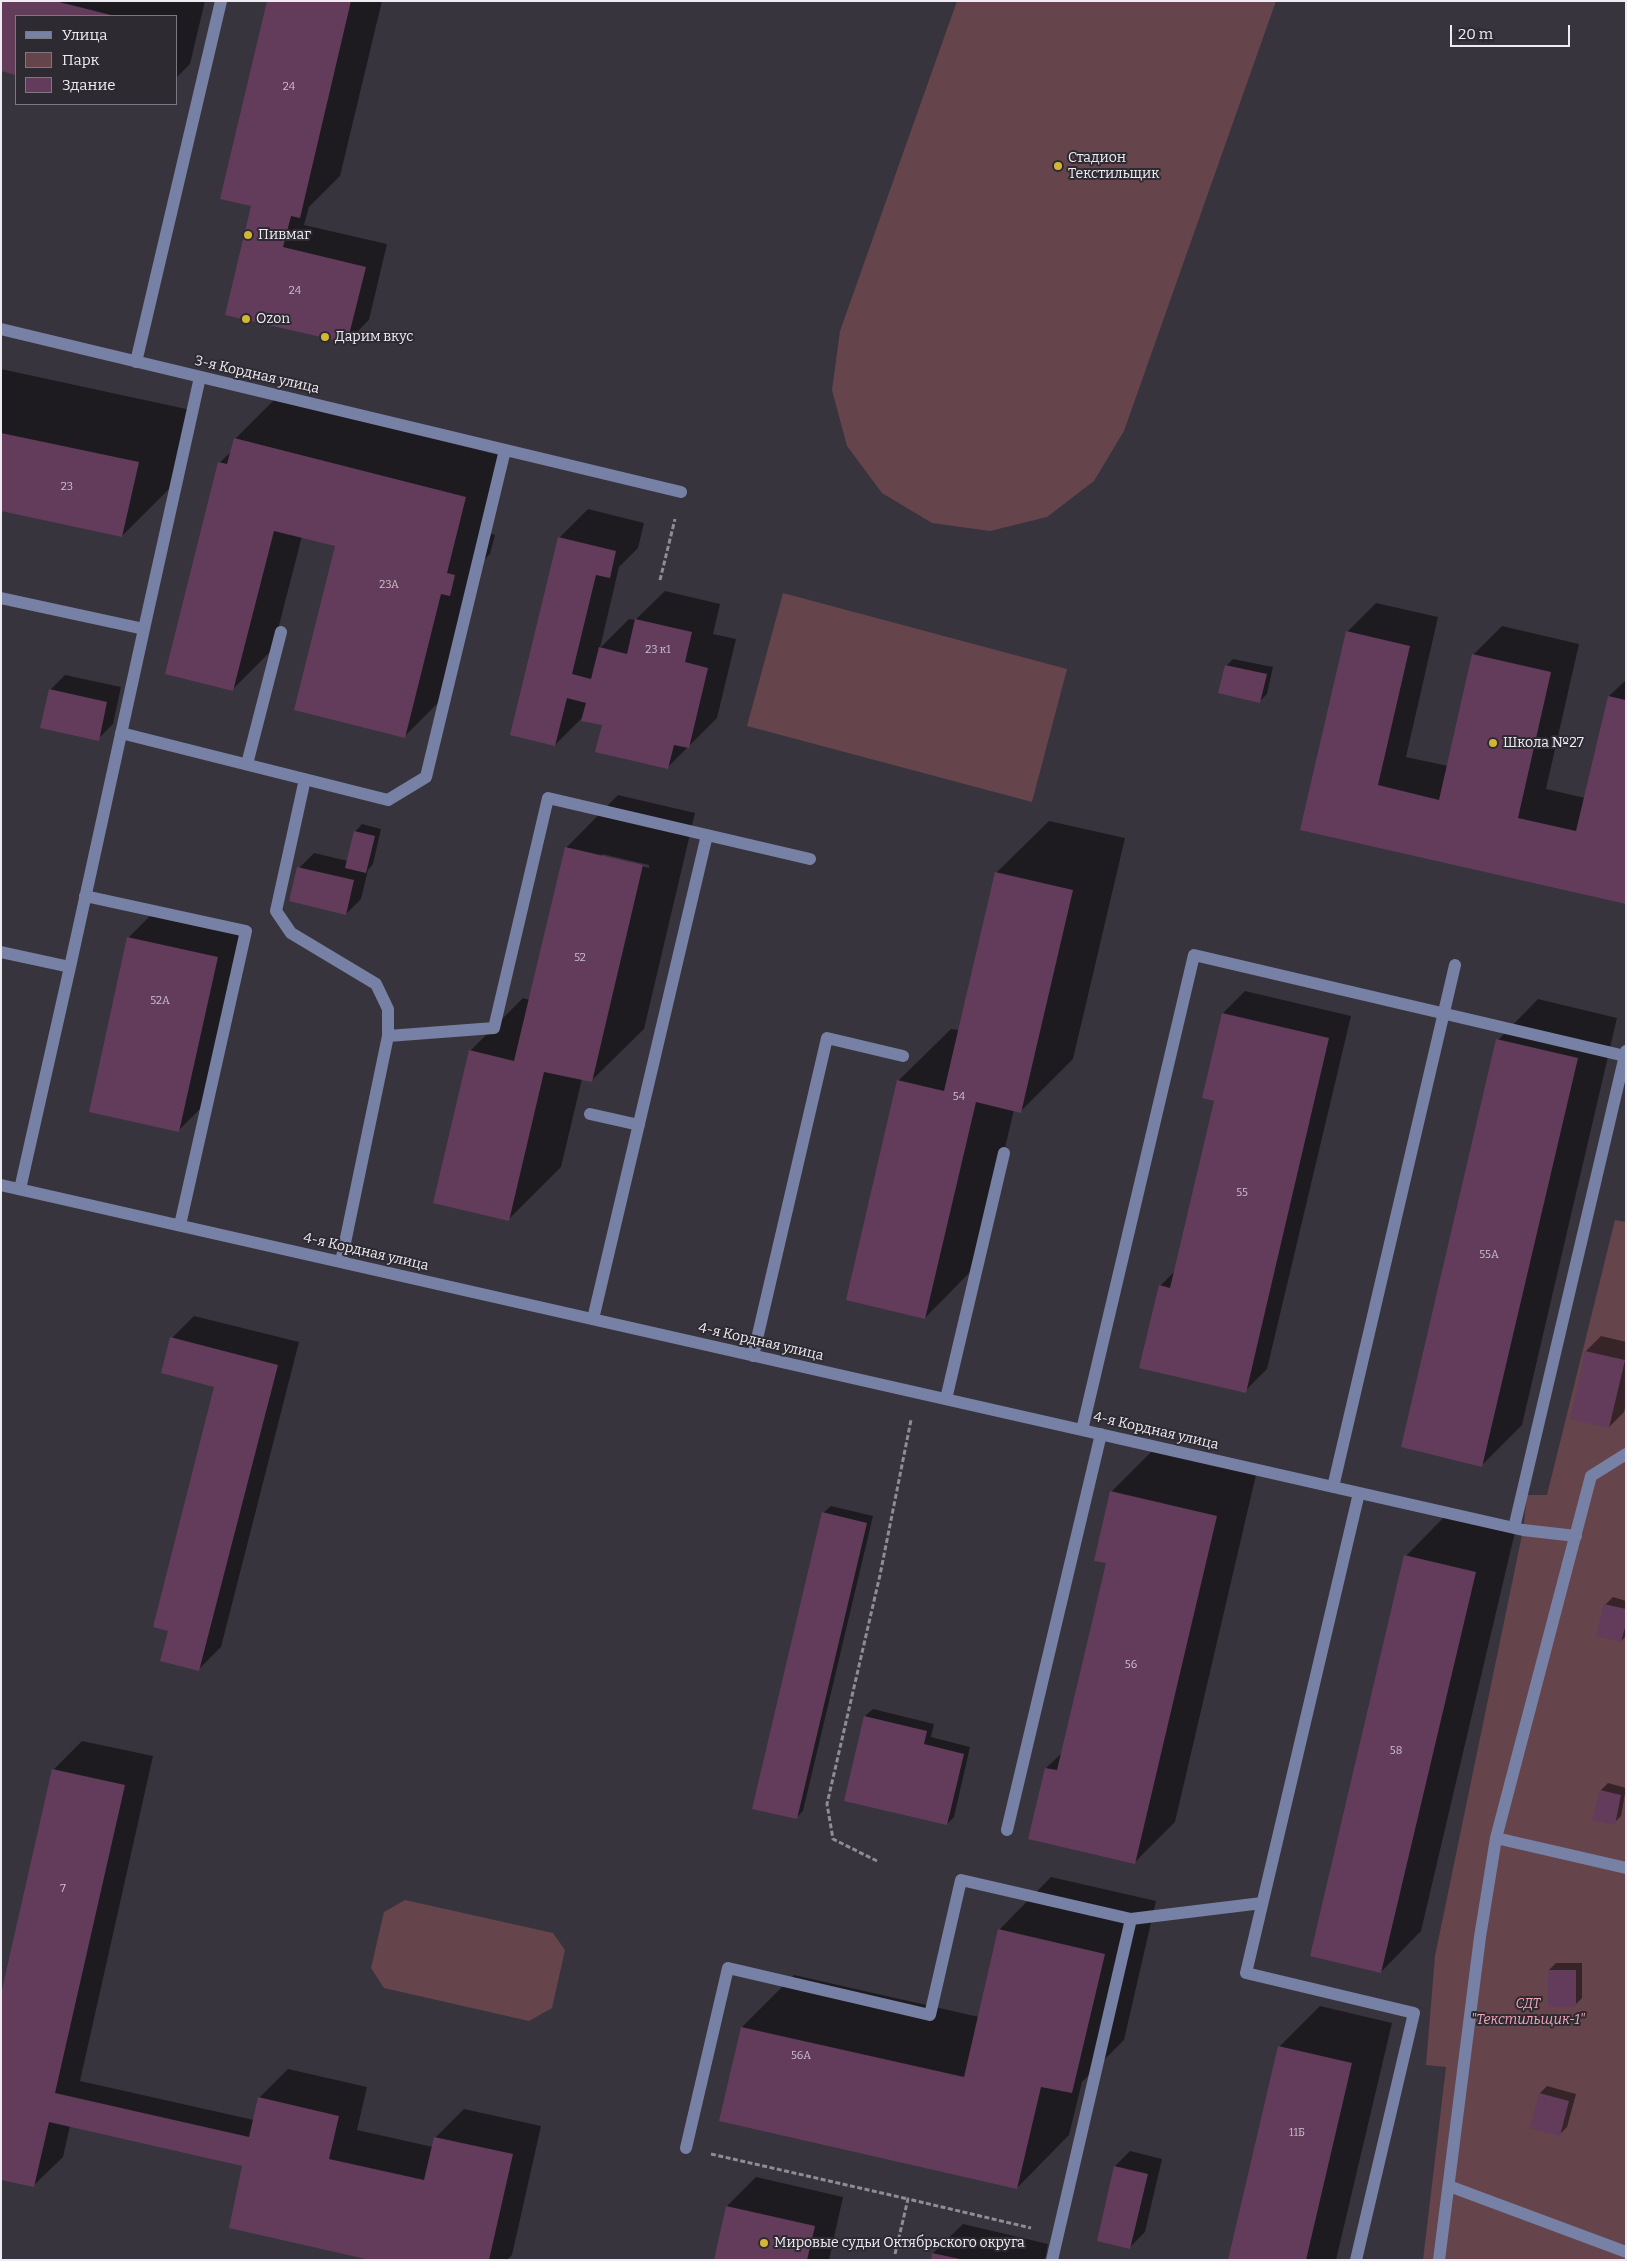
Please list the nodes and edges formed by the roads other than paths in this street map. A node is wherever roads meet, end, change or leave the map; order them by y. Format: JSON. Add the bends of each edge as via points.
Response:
{"nodes":[{"id":1,"x":221,"y":1,"type":"edge"},
{"id":2,"x":1,"y":330,"type":"edge"},
{"id":3,"x":136,"y":362,"type":"junction"},
{"id":4,"x":200,"y":377,"type":"junction"},
{"id":5,"x":505,"y":450,"type":"junction"},
{"id":6,"x":682,"y":492,"type":"road end"},
{"id":7,"x":1,"y":598,"type":"edge"},
{"id":8,"x":144,"y":629,"type":"junction"},
{"id":9,"x":281,"y":632,"type":"dead end"},
{"id":10,"x":121,"y":733,"type":"junction"},
{"id":11,"x":248,"y":764,"type":"junction"},
{"id":12,"x":305,"y":779,"type":"junction"},
{"id":13,"x":707,"y":835,"type":"junction"},
{"id":14,"x":810,"y":859,"type":"dead end"},
{"id":15,"x":86,"y":896,"type":"junction"},
{"id":16,"x":1,"y":952,"type":"edge"},
{"id":17,"x":1455,"y":965,"type":"dead end"},
{"id":18,"x":70,"y":967,"type":"junction"},
{"id":19,"x":1444,"y":1014,"type":"junction"},
{"id":20,"x":388,"y":1036,"type":"junction"},
{"id":21,"x":1625,"y":1054,"type":"edge"},
{"id":22,"x":904,"y":1056,"type":"dead end"},
{"id":23,"x":590,"y":1114,"type":"dead end"},
{"id":24,"x":639,"y":1125,"type":"junction"},
{"id":25,"x":1004,"y":1153,"type":"dead end"},
{"id":26,"x":1,"y":1185,"type":"edge"},
{"id":27,"x":20,"y":1189,"type":"junction"},
{"id":28,"x":168,"y":1223,"type":"junction"},
{"id":29,"x":340,"y":1262,"type":"junction"},
{"id":30,"x":593,"y":1319,"type":"junction"},
{"id":31,"x":753,"y":1356,"type":"junction"},
{"id":32,"x":946,"y":1399,"type":"junction"},
{"id":33,"x":1082,"y":1430,"type":"junction"},
{"id":34,"x":1100,"y":1434,"type":"junction"},
{"id":35,"x":1626,"y":1454,"type":"edge"},
{"id":36,"x":1332,"y":1487,"type":"junction"},
{"id":37,"x":1359,"y":1493,"type":"junction"},
{"id":38,"x":1514,"y":1528,"type":"junction"},
{"id":39,"x":1576,"y":1536,"type":"junction"},
{"id":40,"x":1007,"y":1830,"type":"dead end"},
{"id":41,"x":1496,"y":1838,"type":"junction"},
{"id":42,"x":1626,"y":1868,"type":"edge"},
{"id":43,"x":1262,"y":1903,"type":"junction"},
{"id":44,"x":1130,"y":1919,"type":"junction"},
{"id":45,"x":686,"y":2148,"type":"road end"},
{"id":46,"x":1450,"y":2186,"type":"junction"},
{"id":47,"x":1626,"y":2252,"type":"edge"},
{"id":48,"x":1052,"y":2260,"type":"edge"},
{"id":49,"x":1356,"y":2260,"type":"edge"},
{"id":50,"x":1440,"y":2260,"type":"edge"}],
"edges":[{"from":1,"to":3,"type":"street"},
{"from":2,"to":3,"type":"street","name":"3-я Кордная улица"},
{"from":3,"to":4,"type":"street","name":"3-я Кордная улица"},
{"from":4,"to":5,"type":"street","name":"3-я Кордная улица"},
{"from":4,"to":8,"type":"street"},
{"from":5,"to":6,"type":"street","name":"3-я Кордная улица"},
{"from":5,"to":12,"type":"street","via":[[426,778],[388,800]]},
{"from":7,"to":8,"type":"street"},
{"from":8,"to":10,"type":"street"},
{"from":9,"to":11,"type":"street"},
{"from":10,"to":11,"type":"street"},
{"from":10,"to":15,"type":"street"},
{"from":11,"to":12,"type":"street"},
{"from":12,"to":20,"type":"street","via":[[276,910],[291,933],[376,984],[388,1009]]},
{"from":13,"to":14,"type":"street"},
{"from":13,"to":20,"type":"street","via":[[548,798],[494,1028]]},
{"from":13,"to":24,"type":"street"},
{"from":15,"to":18,"type":"street"},
{"from":15,"to":28,"type":"street","via":[[246,931],[180,1226]]},
{"from":16,"to":18,"type":"street"},
{"from":17,"to":19,"type":"street"},
{"from":18,"to":27,"type":"street"},
{"from":19,"to":21,"type":"street"},
{"from":19,"to":33,"type":"street","via":[[1194,955]]},
{"from":19,"to":36,"type":"street"},
{"from":20,"to":29,"type":"street"},
{"from":21,"to":38,"type":"street"},
{"from":22,"to":31,"type":"street","via":[[827,1038]]},
{"from":23,"to":24,"type":"street"},
{"from":24,"to":30,"type":"street"},
{"from":25,"to":32,"type":"street"},
{"from":26,"to":27,"type":"street","name":"4-я Кордная улица"},
{"from":27,"to":28,"type":"street","name":"4-я Кордная улица"},
{"from":28,"to":29,"type":"street","name":"4-я Кордная улица"},
{"from":29,"to":30,"type":"street","name":"4-я Кордная улица"},
{"from":30,"to":31,"type":"street","name":"4-я Кордная улица"},
{"from":31,"to":32,"type":"street","name":"4-я Кордная улица"},
{"from":32,"to":33,"type":"street","name":"4-я Кордная улица"},
{"from":33,"to":34,"type":"street","name":"4-я Кордная улица"},
{"from":34,"to":36,"type":"street","name":"4-я Кордная улица"},
{"from":34,"to":40,"type":"street"},
{"from":35,"to":39,"type":"street","via":[[1591,1476]]},
{"from":36,"to":37,"type":"street","name":"4-я Кордная улица"},
{"from":37,"to":38,"type":"street","name":"4-я Кордная улица"},
{"from":37,"to":43,"type":"street"},
{"from":38,"to":39,"type":"street","name":"4-я Кордная улица"},
{"from":39,"to":41,"type":"street"},
{"from":41,"to":42,"type":"street"},
{"from":41,"to":46,"type":"street","via":[[1480,1937]]},
{"from":43,"to":44,"type":"street"},
{"from":43,"to":49,"type":"street","via":[[1246,1973],[1414,2012]]},
{"from":44,"to":45,"type":"street","via":[[961,1880],[930,2014],[728,1968]]},
{"from":44,"to":48,"type":"street"},
{"from":46,"to":47,"type":"street"},
{"from":46,"to":50,"type":"street"}]}
